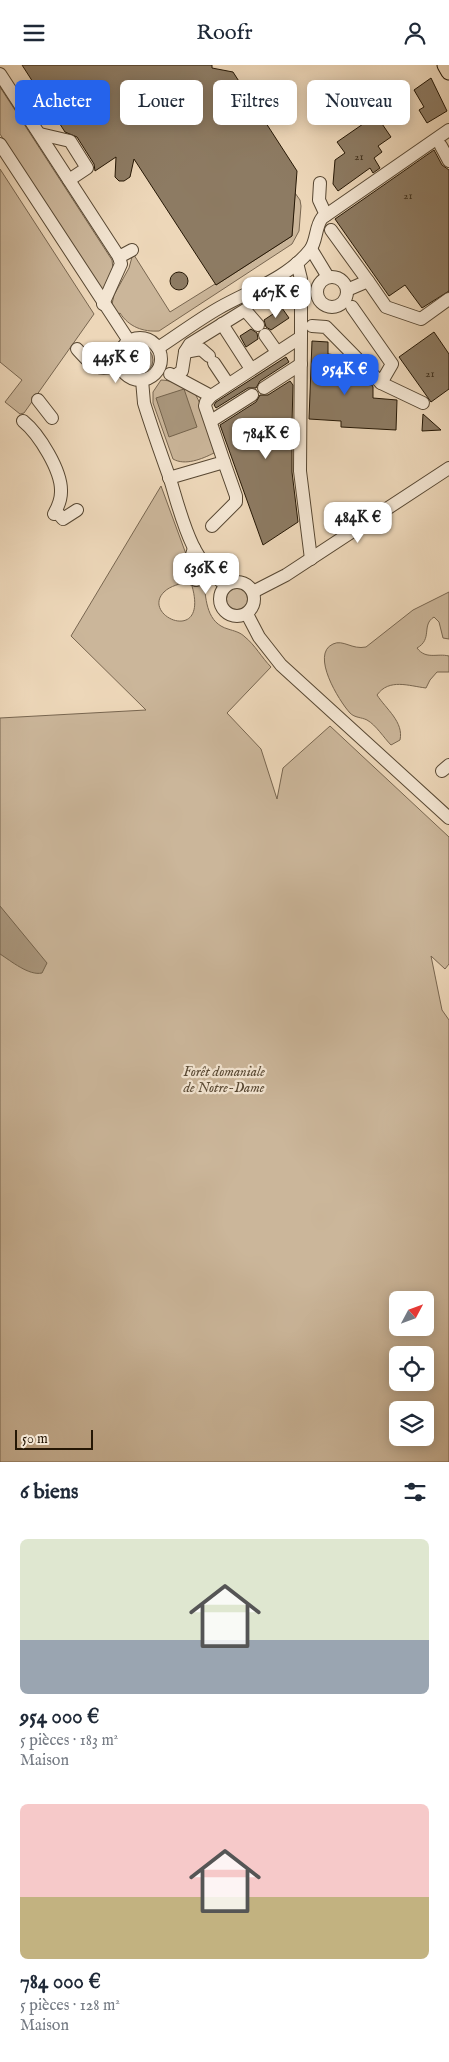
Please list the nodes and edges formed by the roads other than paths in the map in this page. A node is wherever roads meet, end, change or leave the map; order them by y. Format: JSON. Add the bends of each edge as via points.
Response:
{"nodes":[{"id":1,"x":446,"y":65,"type":"edge"},
{"id":2,"x":449,"y":73,"type":"edge"},
{"id":3,"x":0,"y":74,"type":"edge"},
{"id":4,"x":449,"y":129,"type":"edge"},
{"id":5,"x":40,"y":135,"type":"junction"},
{"id":6,"x":0,"y":144,"type":"edge"},
{"id":7,"x":441,"y":146,"type":"dead end"},
{"id":8,"x":449,"y":161,"type":"edge"},
{"id":9,"x":69,"y":180,"type":"junction"},
{"id":10,"x":320,"y":183,"type":"dead end"},
{"id":11,"x":326,"y":215,"type":"junction"},
{"id":12,"x":330,"y":230,"type":"dead end"},
{"id":13,"x":311,"y":249,"type":"junction"},
{"id":14,"x":132,"y":250,"type":"dead end"},
{"id":15,"x":119,"y":257,"type":"junction"},
{"id":16,"x":297,"y":263,"type":"junction"},
{"id":17,"x":328,"y":277,"type":"junction"},
{"id":18,"x":368,"y":281,"type":"junction"},
{"id":19,"x":346,"y":290,"type":"junction"},
{"id":20,"x":449,"y":299,"type":"edge"},
{"id":21,"x":104,"y":304,"type":"junction"},
{"id":22,"x":330,"y":307,"type":"junction"},
{"id":23,"x":352,"y":307,"type":"dead end"},
{"id":24,"x":222,"y":324,"type":"junction"},
{"id":25,"x":312,"y":326,"type":"dead end"},
{"id":26,"x":326,"y":327,"type":"junction"},
{"id":27,"x":301,"y":337,"type":"junction"},
{"id":28,"x":129,"y":341,"type":"junction"},
{"id":29,"x":289,"y":345,"type":"junction"},
{"id":30,"x":158,"y":348,"type":"junction"},
{"id":31,"x":77,"y":349,"type":"dead end"},
{"id":32,"x":185,"y":352,"type":"junction"},
{"id":33,"x":277,"y":352,"type":"junction"},
{"id":34,"x":301,"y":364,"type":"junction"},
{"id":35,"x":119,"y":365,"type":"junction"},
{"id":36,"x":159,"y":368,"type":"junction"},
{"id":37,"x":251,"y":369,"type":"junction"},
{"id":38,"x":175,"y":376,"type":"junction"},
{"id":39,"x":142,"y":380,"type":"junction"},
{"id":40,"x":381,"y":383,"type":"junction"},
{"id":41,"x":228,"y":384,"type":"junction"},
{"id":42,"x":264,"y":387,"type":"dead end"},
{"id":43,"x":252,"y":395,"type":"dead end"},
{"id":44,"x":211,"y":396,"type":"junction"},
{"id":45,"x":38,"y":400,"type":"dead end"},
{"id":46,"x":422,"y":403,"type":"dead end"},
{"id":47,"x":52,"y":418,"type":"dead end"},
{"id":48,"x":23,"y":421,"type":"dead end"},
{"id":49,"x":211,"y":421,"type":"junction"},
{"id":50,"x":224,"y":462,"type":"junction"},
{"id":51,"x":449,"y":468,"type":"edge"},
{"id":52,"x":169,"y":478,"type":"junction"},
{"id":53,"x":77,"y":510,"type":"dead end"},
{"id":54,"x":212,"y":526,"type":"dead end"},
{"id":55,"x":194,"y":548,"type":"junction"},
{"id":56,"x":311,"y":559,"type":"junction"},
{"id":57,"x":212,"y":575,"type":"junction"},
{"id":58,"x":226,"y":585,"type":"junction"},
{"id":59,"x":253,"y":592,"type":"junction"},
{"id":60,"x":247,"y":614,"type":"junction"},
{"id":61,"x":449,"y":818,"type":"edge"}],
"edges":[{"from":1,"to":2,"type":"main road"},
{"from":3,"to":5,"type":"street"},
{"from":4,"to":11,"type":"street"},
{"from":5,"to":9,"type":"street"},
{"from":5,"to":9,"type":"street","via":[[70,141],[87,168]]},
{"from":6,"to":21,"type":"street"},
{"from":7,"to":8,"type":"street"},
{"from":9,"to":15,"type":"street"},
{"from":10,"to":11,"type":"street","via":[[319,200]]},
{"from":11,"to":13,"type":"street","via":[[319,222]]},
{"from":12,"to":18,"type":"street"},
{"from":13,"to":16,"type":"street"},
{"from":13,"to":17,"type":"street"},
{"from":14,"to":15,"type":"street"},
{"from":15,"to":21,"type":"street","via":[[121,264]]},
{"from":16,"to":27,"type":"street","via":[[301,279]]},
{"from":16,"to":30,"type":"street","via":[[217,308]]},
{"from":17,"to":19,"type":"street","via":[[340,280]]},
{"from":17,"to":22,"type":"street","via":[[320,283],[317,293],[321,302]]},
{"from":18,"to":19,"type":"street"},
{"from":18,"to":20,"type":"street","via":[[386,307],[422,319]]},
{"from":19,"to":22,"type":"street","via":[[343,301]]},
{"from":21,"to":28,"type":"street"},
{"from":22,"to":26,"type":"street"},
{"from":23,"to":40,"type":"street","via":[[392,364]]},
{"from":24,"to":32,"type":"street","via":[[190,344]]},
{"from":24,"to":33,"type":"street","via":[[245,310]]},
{"from":24,"to":37,"type":"street"},
{"from":25,"to":26,"type":"street"},
{"from":26,"to":40,"type":"street"},
{"from":27,"to":29,"type":"street"},
{"from":27,"to":34,"type":"street"},
{"from":28,"to":30,"type":"street","via":[[144,339]]},
{"from":28,"to":35,"type":"street","via":[[120,351]]},
{"from":29,"to":33,"type":"street"},
{"from":29,"to":34,"type":"street"},
{"from":30,"to":36,"type":"street"},
{"from":31,"to":35,"type":"street","via":[[96,367],[104,369]]},
{"from":32,"to":38,"type":"street","via":[[182,371]]},
{"from":32,"to":41,"type":"street","via":[[201,349]]},
{"from":33,"to":37,"type":"street"},
{"from":34,"to":42,"type":"street"},
{"from":34,"to":56,"type":"street","via":[[300,471]]},
{"from":35,"to":39,"type":"street","via":[[128,377]]},
{"from":36,"to":38,"type":"street"},
{"from":36,"to":39,"type":"street"},
{"from":37,"to":41,"type":"street"},
{"from":38,"to":44,"type":"street"},
{"from":39,"to":52,"type":"street","via":[[144,403]]},
{"from":40,"to":46,"type":"street"},
{"from":41,"to":44,"type":"street"},
{"from":43,"to":49,"type":"street"},
{"from":44,"to":49,"type":"street","via":[[206,406]]},
{"from":45,"to":47,"type":"street"},
{"from":48,"to":53,"type":"street","via":[[30,426],[56,469],[61,491],[55,513],[63,519]]},
{"from":49,"to":50,"type":"street"},
{"from":50,"to":52,"type":"street"},
{"from":50,"to":54,"type":"street","via":[[236,502]]},
{"from":51,"to":56,"type":"street"},
{"from":52,"to":55,"type":"street"},
{"from":55,"to":57,"type":"street"},
{"from":55,"to":57,"type":"street","via":[[189,565],[192,578],[196,580]]},
{"from":56,"to":59,"type":"street"},
{"from":57,"to":58,"type":"street"},
{"from":58,"to":59,"type":"street","via":[[241,582]]},
{"from":58,"to":60,"type":"street","via":[[220,595],[225,612],[236,617]]},
{"from":59,"to":60,"type":"street","via":[[254,602]]},
{"from":60,"to":61,"type":"street","via":[[259,637],[282,665]]}]}
